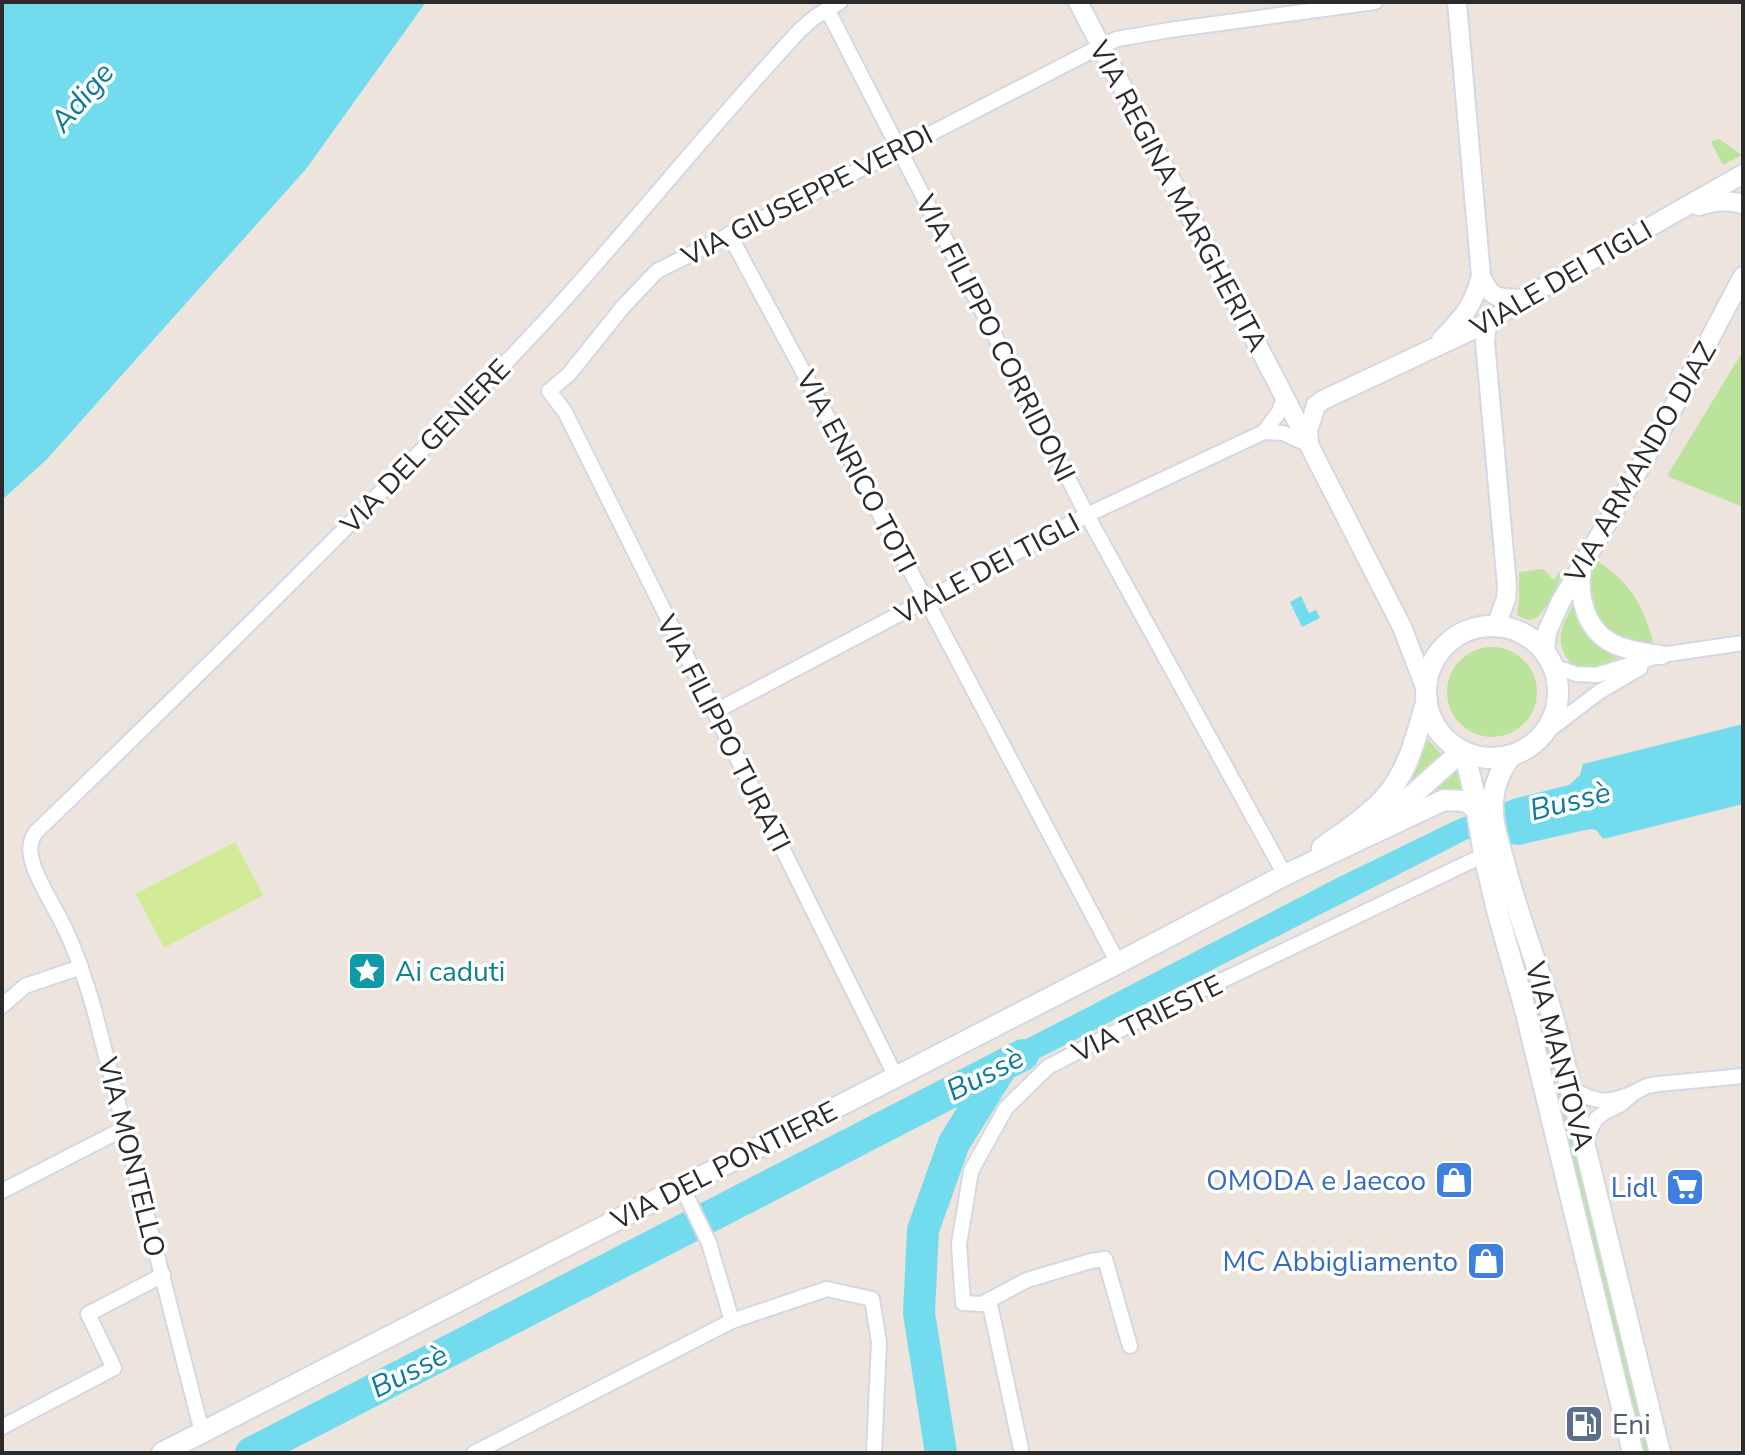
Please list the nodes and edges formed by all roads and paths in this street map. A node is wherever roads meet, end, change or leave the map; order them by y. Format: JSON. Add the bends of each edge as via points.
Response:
{"nodes":[{"id":1,"x":1078,"y":2,"type":"edge"},
{"id":2,"x":1375,"y":2,"type":"edge"},
{"id":3,"x":1457,"y":2,"type":"edge"},
{"id":4,"x":833,"y":5,"type":"edge"},
{"id":5,"x":1101,"y":46,"type":"junction"},
{"id":6,"x":899,"y":150,"type":"junction"},
{"id":7,"x":1743,"y":174,"type":"edge"},
{"id":8,"x":1743,"y":204,"type":"edge"},
{"id":9,"x":1671,"y":216,"type":"junction"},
{"id":10,"x":729,"y":234,"type":"junction"},
{"id":11,"x":1481,"y":276,"type":"junction"},
{"id":12,"x":1743,"y":276,"type":"edge"},
{"id":13,"x":1523,"y":299,"type":"junction"},
{"id":14,"x":1487,"y":323,"type":"junction"},
{"id":15,"x":1433,"y":348,"type":"junction"},
{"id":16,"x":549,"y":391,"type":"joint"},
{"id":17,"x":1282,"y":394,"type":"junction"},
{"id":18,"x":1316,"y":405,"type":"junction"},
{"id":19,"x":1264,"y":432,"type":"junction"},
{"id":20,"x":1309,"y":445,"type":"junction"},
{"id":21,"x":1087,"y":515,"type":"junction"},
{"id":22,"x":1583,"y":562,"type":"junction"},
{"id":23,"x":926,"y":600,"type":"junction"},
{"id":24,"x":1496,"y":626,"type":"junction"},
{"id":25,"x":1743,"y":643,"type":"edge"},
{"id":26,"x":1661,"y":655,"type":"junction"},
{"id":27,"x":1549,"y":659,"type":"junction"},
{"id":28,"x":1427,"y":696,"type":"junction"},
{"id":29,"x":714,"y":712,"type":"junction"},
{"id":30,"x":1541,"y":736,"type":"junction"},
{"id":31,"x":1463,"y":751,"type":"junction"},
{"id":32,"x":1511,"y":756,"type":"junction"},
{"id":33,"x":1484,"y":804,"type":"junction"},
{"id":34,"x":1353,"y":842,"type":"junction"},
{"id":35,"x":1488,"y":847,"type":"junction"},
{"id":36,"x":1285,"y":875,"type":"junction"},
{"id":37,"x":45,"y":888,"type":"joint"},
{"id":38,"x":1118,"y":963,"type":"junction"},
{"id":39,"x":81,"y":967,"type":"junction"},
{"id":40,"x":2,"y":1006,"type":"edge"},
{"id":41,"x":1743,"y":1076,"type":"edge"},
{"id":42,"x":896,"y":1077,"type":"junction"},
{"id":43,"x":1571,"y":1088,"type":"junction"},
{"id":44,"x":1635,"y":1092,"type":"junction"},
{"id":45,"x":125,"y":1128,"type":"junction"},
{"id":46,"x":1585,"y":1146,"type":"junction"},
{"id":47,"x":2,"y":1191,"type":"edge"},
{"id":48,"x":686,"y":1195,"type":"junction"},
{"id":49,"x":163,"y":1275,"type":"junction"},
{"id":50,"x":989,"y":1300,"type":"junction"},
{"id":51,"x":732,"y":1321,"type":"junction"},
{"id":52,"x":1130,"y":1346,"type":"dead end"},
{"id":53,"x":2,"y":1427,"type":"edge"},
{"id":54,"x":202,"y":1432,"type":"junction"},
{"id":55,"x":1021,"y":1449,"type":"dead end"},
{"id":56,"x":162,"y":1453,"type":"edge"},
{"id":57,"x":474,"y":1453,"type":"edge"},
{"id":58,"x":874,"y":1453,"type":"edge"},
{"id":59,"x":1633,"y":1453,"type":"edge"},
{"id":60,"x":1660,"y":1453,"type":"edge"}],
"edges":[{"from":1,"to":5,"type":"street","name":"VIA REGINA MARGHERITA"},
{"from":2,"to":5,"type":"street","name":"VIA GIUSEPPE VERDI","via":[[1170,30]]},
{"from":3,"to":11,"type":"street"},
{"from":4,"to":6,"type":"street","name":"VIA FILIPPO CORRIDONI"},
{"from":4,"to":37,"type":"street","name":"VIA DEL GENIERE","via":[[791,40],[582,279],[442,429],[36,832],[30,854]]},
{"from":5,"to":6,"type":"street","name":"VIA GIUSEPPE VERDI"},
{"from":5,"to":17,"type":"street","name":"VIA REGINA MARGHERITA"},
{"from":6,"to":10,"type":"street","name":"VIA GIUSEPPE VERDI"},
{"from":6,"to":21,"type":"street","name":"VIA FILIPPO CORRIDONI"},
{"from":7,"to":9,"type":"street","name":"VIALE DEI TIGLI"},
{"from":8,"to":9,"type":"street","name":"VIALE DEI TIGLI","via":[[1703,204]]},
{"from":9,"to":13,"type":"street","name":"VIALE DEI TIGLI"},
{"from":10,"to":16,"type":"street","name":"VIA GIUSEPPE VERDI","via":[[657,271]]},
{"from":10,"to":23,"type":"street","name":"VIA ENRICO TOTI"},
{"from":11,"to":13,"type":"street","via":[[1498,297]]},
{"from":11,"to":15,"type":"street","via":[[1466,313]]},
{"from":12,"to":22,"type":"street","name":"VIA ARMANDO DIAZ","via":[[1656,440]]},
{"from":13,"to":14,"type":"street","name":"VIALE DEI TIGLI"},
{"from":14,"to":15,"type":"street","name":"VIALE DEI TIGLI"},
{"from":14,"to":24,"type":"street","via":[[1507,586]]},
{"from":15,"to":18,"type":"street","name":"VIALE DEI TIGLI"},
{"from":16,"to":29,"type":"street","name":"VIA FILIPPO TURATI","via":[[565,412]]},
{"from":17,"to":18,"type":"street","via":[[1303,405]]},
{"from":17,"to":19,"type":"street","via":[[1279,412]]},
{"from":17,"to":20,"type":"street","name":"VIA REGINA MARGHERITA"},
{"from":18,"to":20,"type":"street"},
{"from":19,"to":20,"type":"street","via":[[1283,433]]},
{"from":19,"to":21,"type":"street","name":"VIALE DEI TIGLI"},
{"from":20,"to":28,"type":"street","name":"VIA REGINA MARGHERITA","via":[[1402,627]]},
{"from":21,"to":23,"type":"street","name":"VIALE DEI TIGLI"},
{"from":21,"to":36,"type":"street","name":"VIA FILIPPO CORRIDONI"},
{"from":22,"to":26,"type":"street","via":[[1581,599],[1594,628],[1618,646]]},
{"from":22,"to":27,"type":"street","name":"VIA ARMANDO DIAZ","via":[[1547,632]]},
{"from":23,"to":29,"type":"street","name":"VIALE DEI TIGLI"},
{"from":23,"to":38,"type":"street","name":"VIA ENRICO TOTI"},
{"from":24,"to":27,"type":"main road","via":[[1520,632]]},
{"from":24,"to":28,"type":"main road","via":[[1476,628],[1443,649],[1432,666]]},
{"from":25,"to":26,"type":"street"},
{"from":26,"to":27,"type":"street","via":[[1590,675],[1576,674]]},
{"from":26,"to":30,"type":"street","via":[[1599,692]]},
{"from":27,"to":30,"type":"main road","via":[[1558,695]]},
{"from":28,"to":31,"type":"main road","via":[[1442,734]]},
{"from":28,"to":36,"type":"main road","name":"VIA DEL PONTIERE","via":[[1394,786]]},
{"from":29,"to":42,"type":"street","name":"VIA FILIPPO TURATI"},
{"from":30,"to":32,"type":"main road"},
{"from":31,"to":32,"type":"main road","via":[[1478,757]]},
{"from":31,"to":33,"type":"main road","name":"VIA MANTOVA"},
{"from":31,"to":34,"type":"main road","name":"VIA DEL PONTIERE"},
{"from":32,"to":33,"type":"main road"},
{"from":33,"to":34,"type":"main road","name":"VIA DEL PONTIERE","via":[[1444,800]]},
{"from":33,"to":35,"type":"main road","name":"VIA MANTOVA"},
{"from":34,"to":36,"type":"main road","name":"VIA DEL PONTIERE"},
{"from":35,"to":43,"type":"main road","name":"VIA MANTOVA","via":[[1549,1001]]},
{"from":35,"to":50,"type":"street","name":"VIA TRIESTE","via":[[1048,1067],[1006,1108],[971,1171],[959,1244],[963,1303]]},
{"from":35,"to":59,"type":"main road","name":"VIA MANTOVA","via":[[1497,910]]},
{"from":36,"to":38,"type":"main road","name":"VIA DEL PONTIERE"},
{"from":37,"to":39,"type":"street","name":"VIA MONTELLO"},
{"from":38,"to":42,"type":"main road","name":"VIA DEL PONTIERE"},
{"from":39,"to":40,"type":"street","via":[[25,986]]},
{"from":39,"to":45,"type":"street","name":"VIA MONTELLO"},
{"from":41,"to":44,"type":"street","via":[[1658,1084]]},
{"from":42,"to":48,"type":"main road","name":"VIA DEL PONTIERE"},
{"from":43,"to":44,"type":"street","via":[[1603,1101]]},
{"from":43,"to":46,"type":"main road","name":"VIA MANTOVA"},
{"from":44,"to":46,"type":"street","via":[[1596,1119]]},
{"from":45,"to":47,"type":"street"},
{"from":45,"to":49,"type":"street","name":"VIA MONTELLO"},
{"from":46,"to":60,"type":"main road","name":"VIA MANTOVA"},
{"from":48,"to":51,"type":"street","via":[[709,1243]]},
{"from":48,"to":54,"type":"main road","name":"VIA DEL PONTIERE"},
{"from":49,"to":53,"type":"street","via":[[88,1314],[114,1368]]},
{"from":49,"to":54,"type":"street","name":"VIA MONTELLO"},
{"from":50,"to":52,"type":"street","via":[[1027,1280],[1105,1259]]},
{"from":50,"to":55,"type":"street"},
{"from":51,"to":57,"type":"street"},
{"from":51,"to":58,"type":"street","via":[[827,1289],[872,1299],[879,1342]]},
{"from":54,"to":56,"type":"main road","name":"VIA DEL PONTIERE"}]}
